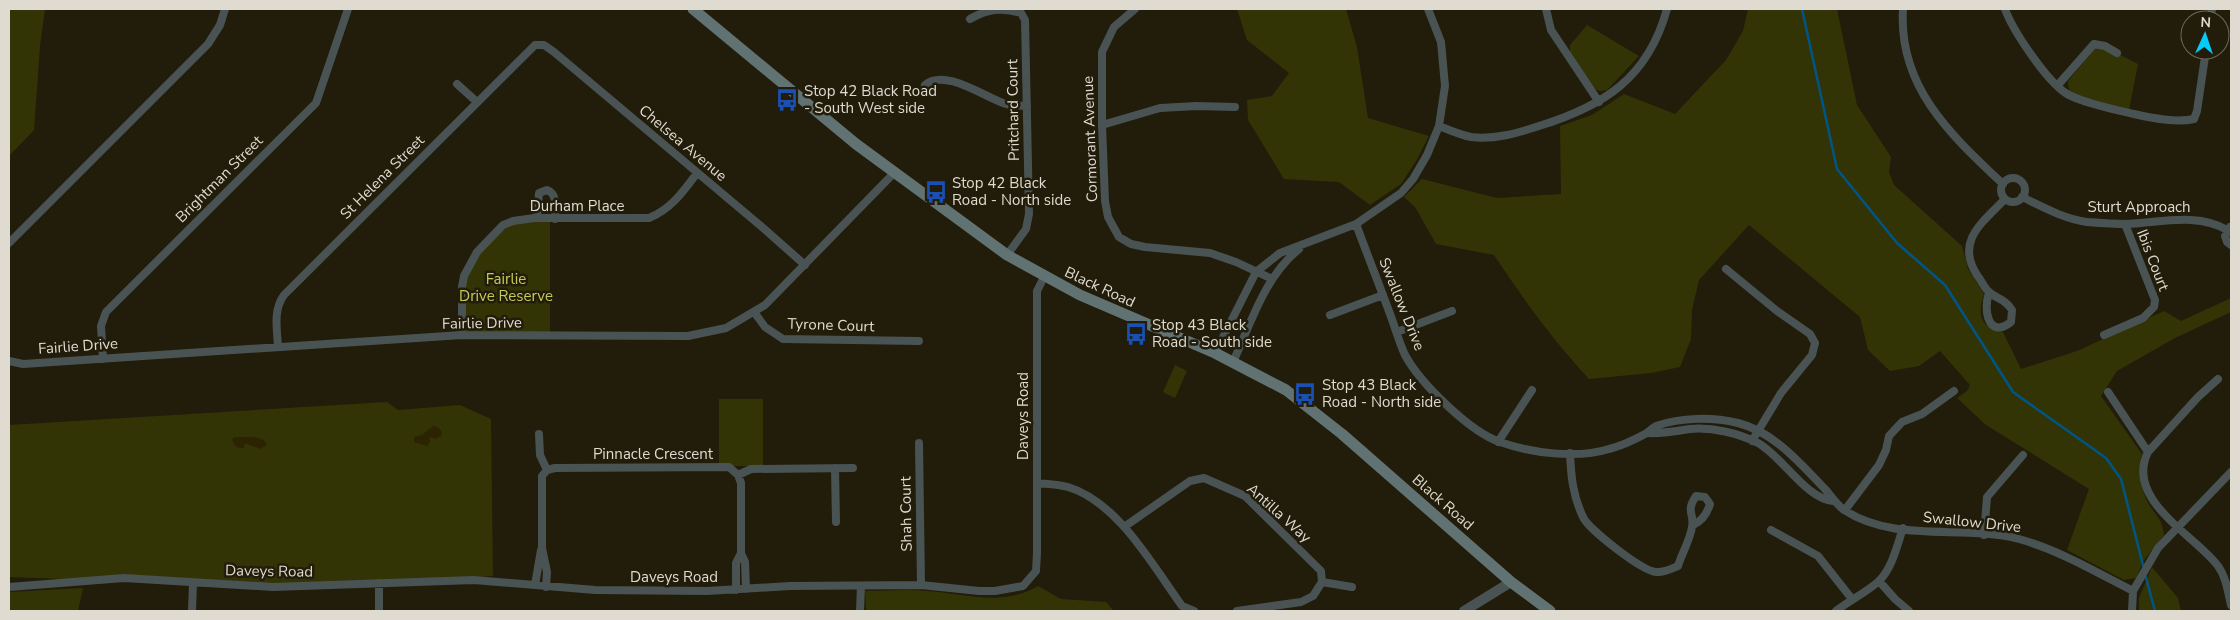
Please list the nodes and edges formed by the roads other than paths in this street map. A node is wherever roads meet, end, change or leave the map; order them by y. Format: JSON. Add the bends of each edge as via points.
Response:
{"nodes":[{"id":1,"x":225,"y":9,"type":"edge"},
{"id":2,"x":348,"y":9,"type":"edge"},
{"id":3,"x":692,"y":9,"type":"edge"},
{"id":4,"x":1134,"y":9,"type":"edge"},
{"id":5,"x":1428,"y":9,"type":"edge"},
{"id":6,"x":1546,"y":9,"type":"edge"},
{"id":7,"x":1667,"y":9,"type":"edge"},
{"id":8,"x":1903,"y":9,"type":"edge"},
{"id":9,"x":2005,"y":9,"type":"edge"},
{"id":10,"x":970,"y":19,"type":"dead end"},
{"id":11,"x":540,"y":45,"type":"joint"},
{"id":12,"x":2117,"y":53,"type":"dead end"},
{"id":13,"x":2205,"y":60,"type":"edge"},
{"id":14,"x":457,"y":84,"type":"dead end"},
{"id":15,"x":925,"y":85,"type":"dead end"},
{"id":16,"x":2057,"y":86,"type":"junction"},
{"id":17,"x":476,"y":102,"type":"junction"},
{"id":18,"x":1599,"y":102,"type":"junction"},
{"id":19,"x":1027,"y":106,"type":"junction"},
{"id":20,"x":1235,"y":108,"type":"dead end"},
{"id":21,"x":1102,"y":125,"type":"junction"},
{"id":22,"x":1438,"y":126,"type":"junction"},
{"id":23,"x":895,"y":172,"type":"junction"},
{"id":24,"x":697,"y":173,"type":"junction"},
{"id":25,"x":2003,"y":184,"type":"junction"},
{"id":26,"x":2022,"y":198,"type":"junction"},
{"id":27,"x":2005,"y":199,"type":"junction"},
{"id":28,"x":537,"y":218,"type":"junction"},
{"id":29,"x":555,"y":218,"type":"junction"},
{"id":30,"x":1356,"y":224,"type":"junction"},
{"id":31,"x":2125,"y":224,"type":"junction"},
{"id":32,"x":2229,"y":228,"type":"edge"},
{"id":33,"x":9,"y":243,"type":"edge"},
{"id":34,"x":1307,"y":243,"type":"junction"},
{"id":35,"x":2231,"y":246,"type":"edge"},
{"id":36,"x":1007,"y":255,"type":"junction"},
{"id":37,"x":806,"y":265,"type":"junction"},
{"id":38,"x":1726,"y":269,"type":"dead end"},
{"id":39,"x":1256,"y":272,"type":"junction"},
{"id":40,"x":1044,"y":277,"type":"junction"},
{"id":41,"x":1272,"y":279,"type":"junction"},
{"id":42,"x":1989,"y":293,"type":"junction"},
{"id":43,"x":1383,"y":295,"type":"junction"},
{"id":44,"x":754,"y":312,"type":"junction"},
{"id":45,"x":1452,"y":312,"type":"dead end"},
{"id":46,"x":1330,"y":315,"type":"dead end"},
{"id":47,"x":1397,"y":332,"type":"junction"},
{"id":48,"x":462,"y":335,"type":"junction"},
{"id":49,"x":2104,"y":335,"type":"dead end"},
{"id":50,"x":919,"y":341,"type":"dead end"},
{"id":51,"x":278,"y":347,"type":"junction"},
{"id":52,"x":1215,"y":353,"type":"junction"},
{"id":53,"x":104,"y":359,"type":"junction"},
{"id":54,"x":9,"y":361,"type":"edge"},
{"id":55,"x":1233,"y":362,"type":"junction"},
{"id":56,"x":2218,"y":379,"type":"dead end"},
{"id":57,"x":1532,"y":390,"type":"dead end"},
{"id":58,"x":1954,"y":391,"type":"dead end"},
{"id":59,"x":2108,"y":392,"type":"dead end"},
{"id":60,"x":1757,"y":431,"type":"junction"},
{"id":61,"x":1648,"y":433,"type":"junction"},
{"id":62,"x":540,"y":434,"type":"dead end"},
{"id":63,"x":1752,"y":441,"type":"junction"},
{"id":64,"x":1498,"y":442,"type":"junction"},
{"id":65,"x":919,"y":443,"type":"dead end"},
{"id":66,"x":2148,"y":452,"type":"junction"},
{"id":67,"x":1570,"y":454,"type":"junction"},
{"id":68,"x":2023,"y":455,"type":"dead end"},
{"id":69,"x":835,"y":468,"type":"junction"},
{"id":70,"x":853,"y":468,"type":"dead end"},
{"id":71,"x":547,"y":470,"type":"junction"},
{"id":72,"x":2231,"y":472,"type":"edge"},
{"id":73,"x":738,"y":475,"type":"junction"},
{"id":74,"x":1037,"y":483,"type":"junction"},
{"id":75,"x":1833,"y":501,"type":"junction"},
{"id":76,"x":1845,"y":510,"type":"junction"},
{"id":77,"x":836,"y":522,"type":"dead end"},
{"id":78,"x":1693,"y":525,"type":"dead end"},
{"id":79,"x":1124,"y":527,"type":"junction"},
{"id":80,"x":1903,"y":528,"type":"junction"},
{"id":81,"x":2178,"y":528,"type":"junction"},
{"id":82,"x":1772,"y":530,"type":"dead end"},
{"id":83,"x":1984,"y":535,"type":"junction"},
{"id":84,"x":542,"y":548,"type":"junction"},
{"id":85,"x":741,"y":553,"type":"junction"},
{"id":86,"x":1878,"y":581,"type":"junction"},
{"id":87,"x":1322,"y":582,"type":"junction"},
{"id":88,"x":1510,"y":582,"type":"junction"},
{"id":89,"x":192,"y":583,"type":"junction"},
{"id":90,"x":380,"y":583,"type":"junction"},
{"id":91,"x":921,"y":584,"type":"junction"},
{"id":92,"x":535,"y":585,"type":"junction"},
{"id":93,"x":861,"y":586,"type":"junction"},
{"id":94,"x":1352,"y":586,"type":"dead end"},
{"id":95,"x":546,"y":587,"type":"junction"},
{"id":96,"x":9,"y":588,"type":"edge"},
{"id":97,"x":746,"y":589,"type":"junction"},
{"id":98,"x":736,"y":590,"type":"junction"},
{"id":99,"x":2133,"y":591,"type":"junction"},
{"id":100,"x":1852,"y":599,"type":"junction"},
{"id":101,"x":2231,"y":605,"type":"edge"},
{"id":102,"x":192,"y":611,"type":"edge"},
{"id":103,"x":379,"y":611,"type":"edge"},
{"id":104,"x":860,"y":611,"type":"edge"},
{"id":105,"x":1194,"y":611,"type":"edge"},
{"id":106,"x":1237,"y":611,"type":"edge"},
{"id":107,"x":1464,"y":611,"type":"edge"},
{"id":108,"x":1550,"y":611,"type":"edge"},
{"id":109,"x":1836,"y":611,"type":"edge"},
{"id":110,"x":1909,"y":611,"type":"edge"},
{"id":111,"x":2132,"y":611,"type":"edge"}],
"edges":[{"from":1,"to":33,"type":"street","via":[[208,44]]},
{"from":2,"to":53,"type":"street","name":"Brightman Street","via":[[316,103],[106,312],[101,326]]},
{"from":3,"to":23,"type":"main road","name":"Black Road","via":[[856,144]]},
{"from":4,"to":21,"type":"street","name":"Cormorant Avenue","via":[[1114,27],[1102,52]]},
{"from":5,"to":22,"type":"street","via":[[1441,42],[1445,86]]},
{"from":6,"to":18,"type":"street","via":[[1551,30]]},
{"from":7,"to":18,"type":"street","via":[[1655,44],[1629,80]]},
{"from":8,"to":25,"type":"street","via":[[1902,25],[1914,79],[1948,130]]},
{"from":9,"to":16,"type":"street","via":[[2010,21]]},
{"from":10,"to":19,"type":"street","name":"Pritchard Court","via":[[984,11],[1021,13],[1025,20]]},
{"from":11,"to":17,"type":"street","name":"St Helena Street","via":[[528,50]]},
{"from":11,"to":24,"type":"street","name":"Chelsea Avenue","via":[[554,52]]},
{"from":12,"to":16,"type":"street","via":[[2094,44]]},
{"from":13,"to":16,"type":"street","via":[[2198,111],[2194,119],[2186,121],[2147,117],[2103,107],[2070,96]]},
{"from":14,"to":17,"type":"street"},
{"from":15,"to":19,"type":"street","via":[[935,80],[956,82],[1005,104]]},
{"from":17,"to":51,"type":"street","name":"St Helena Street","via":[[284,295],[277,308]]},
{"from":18,"to":22,"type":"street","via":[[1512,135],[1472,137]]},
{"from":19,"to":36,"type":"street","name":"Pritchard Court","via":[[1029,214],[1026,229]]},
{"from":20,"to":21,"type":"street","via":[[1160,108]]},
{"from":21,"to":39,"type":"street","name":"Cormorant Avenue","via":[[1105,201],[1108,218],[1120,237],[1145,247],[1210,253]]},
{"from":22,"to":30,"type":"street","via":[[1413,179],[1401,193]]},
{"from":23,"to":36,"type":"main road","name":"Black Road"},
{"from":23,"to":37,"type":"street","name":"Fairlie Drive"},
{"from":24,"to":29,"type":"street","name":"Durham Place","via":[[676,201],[662,213],[648,218]]},
{"from":24,"to":37,"type":"street","name":"Chelsea Avenue"},
{"from":25,"to":26,"type":"street","via":[[2013,179],[2020,181],[2024,187]]},
{"from":25,"to":27,"type":"street"},
{"from":26,"to":27,"type":"street","via":[[2012,202]]},
{"from":26,"to":31,"type":"street","name":"Sturt Approach","via":[[2068,218]]},
{"from":27,"to":42,"type":"street","via":[[1975,230],[1968,251],[1974,269]]},
{"from":28,"to":29,"type":"street","name":"Durham Place"},
{"from":28,"to":29,"type":"street","via":[[539,193],[547,190],[555,197]]},
{"from":28,"to":48,"type":"street","name":"Durham Place","via":[[503,225],[473,258],[462,287]]},
{"from":30,"to":34,"type":"street"},
{"from":30,"to":43,"type":"street","name":"Swallow Drive"},
{"from":31,"to":32,"type":"street","name":"Sturt Approach","via":[[2197,221]]},
{"from":31,"to":49,"type":"street","name":"Ibis Court","via":[[2155,300],[2154,306],[2143,318]]},
{"from":32,"to":35,"type":"street","via":[[2225,239]]},
{"from":34,"to":39,"type":"street","via":[[1280,253]]},
{"from":34,"to":41,"type":"street","via":[[1286,259]]},
{"from":36,"to":40,"type":"main road","name":"Black Road"},
{"from":37,"to":44,"type":"street","name":"Fairlie Drive"},
{"from":38,"to":60,"type":"street","via":[[1810,334],[1815,344],[1812,355],[1780,393]]},
{"from":39,"to":41,"type":"street","name":"Cormorant Avenue"},
{"from":39,"to":52,"type":"street"},
{"from":40,"to":52,"type":"main road","name":"Black Road"},
{"from":40,"to":74,"type":"street","name":"Daveys Road","via":[[1037,291]]},
{"from":41,"to":55,"type":"street"},
{"from":42,"to":42,"type":"street","via":[[1986,302],[1988,319],[2000,327],[2011,322],[2012,310],[2004,300]]},
{"from":43,"to":46,"type":"street"},
{"from":43,"to":47,"type":"street","name":"Swallow Drive"},
{"from":44,"to":48,"type":"street","name":"Fairlie Drive","via":[[726,328],[688,336]]},
{"from":44,"to":50,"type":"street","name":"Tyrone Court","via":[[765,327],[783,339]]},
{"from":45,"to":47,"type":"street"},
{"from":47,"to":64,"type":"street","name":"Swallow Drive","via":[[1406,355],[1424,383],[1476,429]]},
{"from":48,"to":51,"type":"street","name":"Fairlie Drive"},
{"from":51,"to":53,"type":"street","name":"Fairlie Drive"},
{"from":52,"to":55,"type":"main road","name":"Black Road"},
{"from":53,"to":54,"type":"street","name":"Fairlie Drive","via":[[23,364]]},
{"from":55,"to":88,"type":"main road","name":"Black Road","via":[[1286,390],[1342,434]]},
{"from":56,"to":66,"type":"street"},
{"from":57,"to":64,"type":"street"},
{"from":58,"to":76,"type":"street","via":[[1922,414],[1902,422],[1889,436],[1879,465]]},
{"from":59,"to":66,"type":"street"},
{"from":60,"to":61,"type":"street","name":"Swallow Drive","via":[[1724,420],[1685,420],[1654,427]]},
{"from":60,"to":63,"type":"street"},
{"from":60,"to":75,"type":"street","name":"Swallow Drive","via":[[1775,440],[1797,460]]},
{"from":61,"to":63,"type":"street","name":"Swallow Drive","via":[[1711,429]]},
{"from":61,"to":67,"type":"street","name":"Swallow Drive","via":[[1609,450]]},
{"from":62,"to":71,"type":"street","via":[[540,455]]},
{"from":63,"to":75,"type":"street","name":"Swallow Drive","via":[[1772,453],[1820,498]]},
{"from":64,"to":67,"type":"street","name":"Swallow Drive","via":[[1544,453]]},
{"from":65,"to":91,"type":"street","name":"Shah Court"},
{"from":66,"to":81,"type":"street","via":[[2144,465],[2148,490]]},
{"from":67,"to":78,"type":"street","via":[[1572,490],[1584,520],[1643,568],[1665,572],[1678,566]]},
{"from":68,"to":83,"type":"street","via":[[1987,497]]},
{"from":69,"to":70,"type":"street"},
{"from":69,"to":73,"type":"street","via":[[752,468]]},
{"from":69,"to":77,"type":"street"},
{"from":71,"to":73,"type":"street","name":"Pinnacle Crescent","via":[[729,467]]},
{"from":71,"to":84,"type":"street","via":[[542,476]]},
{"from":72,"to":81,"type":"street"},
{"from":73,"to":85,"type":"street","via":[[741,483]]},
{"from":74,"to":79,"type":"street","via":[[1068,487],[1099,502]]},
{"from":74,"to":91,"type":"street","name":"Daveys Road","via":[[1036,571],[1023,586],[979,591]]},
{"from":75,"to":76,"type":"street","name":"Swallow Drive"},
{"from":76,"to":80,"type":"street","name":"Swallow Drive","via":[[1871,523]]},
{"from":79,"to":87,"type":"street","name":"Antilla Way","via":[[1190,481],[1204,478],[1245,496],[1321,571]]},
{"from":79,"to":105,"type":"street","via":[[1182,606]]},
{"from":80,"to":83,"type":"street","name":"Swallow Drive","via":[[1919,532]]},
{"from":80,"to":86,"type":"street","via":[[1886,572]]},
{"from":81,"to":99,"type":"street","via":[[2158,548]]},
{"from":81,"to":101,"type":"street","via":[[2218,565]]},
{"from":82,"to":100,"type":"street","via":[[1818,556]]},
{"from":83,"to":99,"type":"street","name":"Swallow Drive","via":[[2018,539],[2062,554]]},
{"from":84,"to":92,"type":"street"},
{"from":84,"to":95,"type":"street","via":[[547,572]]},
{"from":85,"to":97,"type":"street","via":[[745,562]]},
{"from":85,"to":98,"type":"street","via":[[736,563]]},
{"from":86,"to":100,"type":"street"},
{"from":86,"to":110,"type":"street"},
{"from":87,"to":94,"type":"street"},
{"from":87,"to":106,"type":"street","via":[[1312,596],[1301,602]]},
{"from":88,"to":107,"type":"street"},
{"from":88,"to":108,"type":"main road","name":"Black Road"},
{"from":89,"to":90,"type":"street","name":"Daveys Road","via":[[273,587]]},
{"from":89,"to":96,"type":"street","name":"Daveys Road","via":[[124,578]]},
{"from":89,"to":102,"type":"street"},
{"from":90,"to":92,"type":"street","name":"Daveys Road","via":[[474,580]]},
{"from":90,"to":103,"type":"street"},
{"from":91,"to":93,"type":"street","name":"Daveys Road"},
{"from":92,"to":95,"type":"street","name":"Daveys Road"},
{"from":93,"to":97,"type":"street","name":"Daveys Road"},
{"from":93,"to":104,"type":"street"},
{"from":95,"to":98,"type":"street","name":"Daveys Road"},
{"from":97,"to":98,"type":"street","name":"Daveys Road"},
{"from":99,"to":111,"type":"street"},
{"from":100,"to":109,"type":"street"}]}
